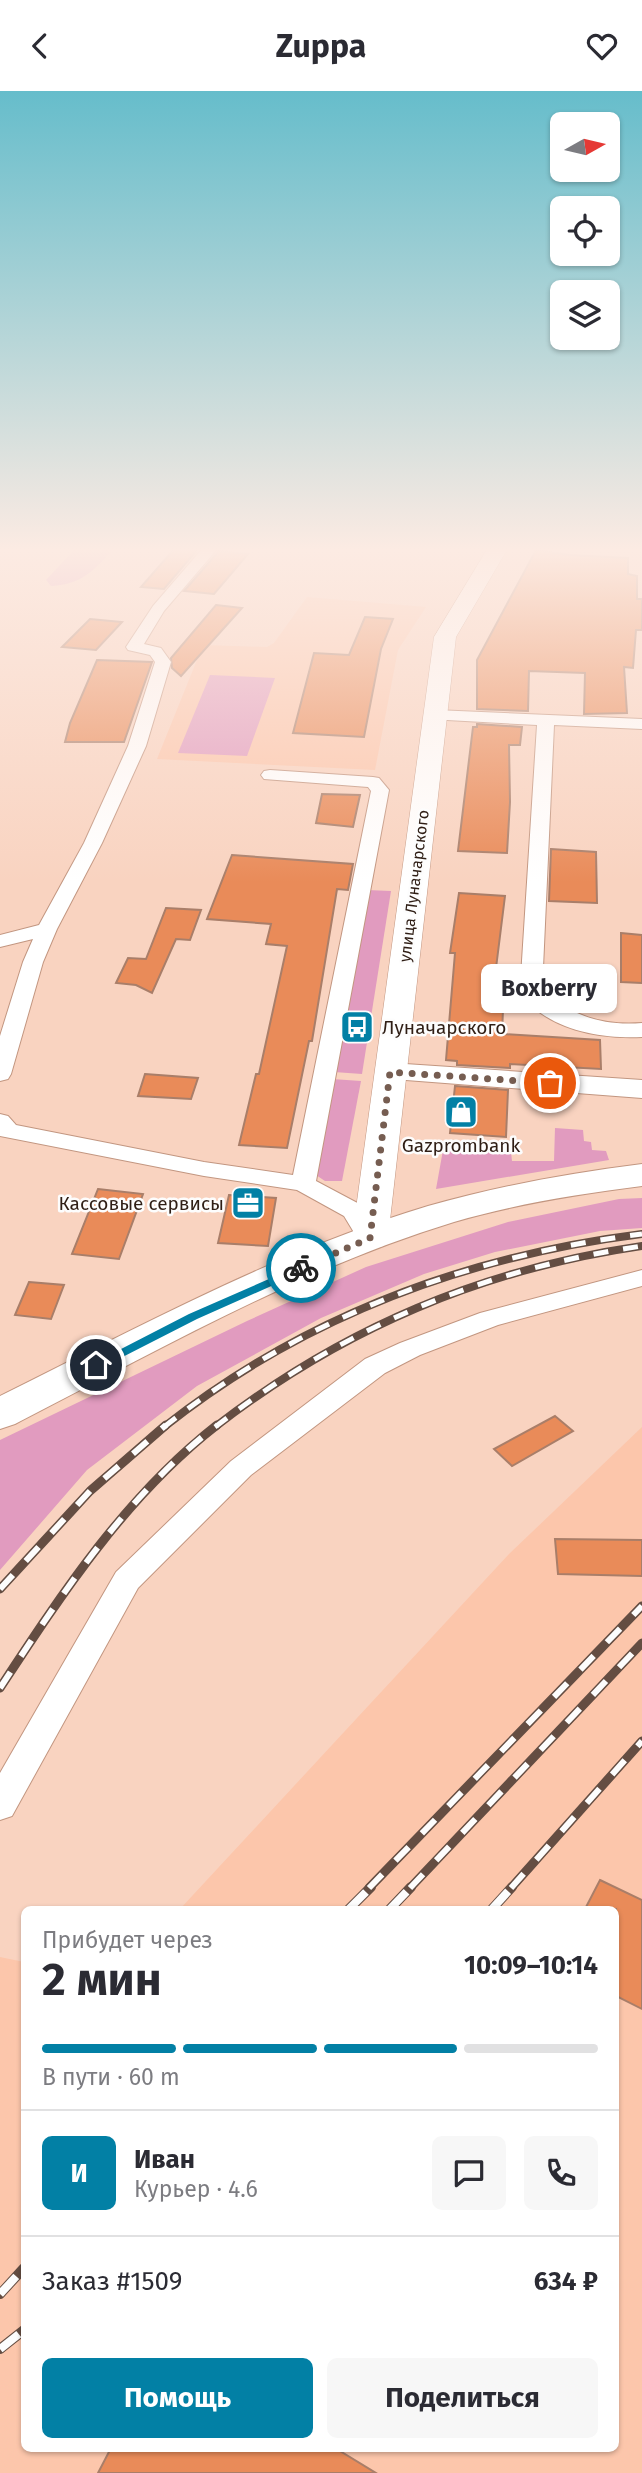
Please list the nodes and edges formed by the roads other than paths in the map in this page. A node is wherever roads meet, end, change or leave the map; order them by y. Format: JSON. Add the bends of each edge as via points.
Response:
{"nodes":[{"id":1,"x":161,"y":659,"type":"edge"},
{"id":2,"x":442,"y":659,"type":"edge"},
{"id":3,"x":435,"y":715,"type":"junction"},
{"id":4,"x":546,"y":721,"type":"junction"},
{"id":5,"x":642,"y":724,"type":"edge"},
{"id":6,"x":270,"y":775,"type":"dead end"},
{"id":7,"x":47,"y":929,"type":"junction"},
{"id":8,"x":0,"y":941,"type":"edge"},
{"id":9,"x":642,"y":1030,"type":"edge"},
{"id":10,"x":5,"y":1039,"type":"edge"},
{"id":11,"x":390,"y":1072,"type":"junction"},
{"id":12,"x":0,"y":1074,"type":"edge"},
{"id":13,"x":642,"y":1089,"type":"edge"},
{"id":14,"x":0,"y":1121,"type":"edge"},
{"id":15,"x":642,"y":1175,"type":"edge"},
{"id":16,"x":303,"y":1184,"type":"junction"},
{"id":17,"x":370,"y":1238,"type":"junction"},
{"id":18,"x":642,"y":1278,"type":"edge"},
{"id":19,"x":0,"y":1414,"type":"edge"},
{"id":20,"x":0,"y":1805,"type":"edge"}],
"edges":[{"from":1,"to":7,"type":"street","via":[[137,745],[93,843]]},
{"from":2,"to":3,"type":"main road","name":"улица Луначарского"},
{"from":3,"to":4,"type":"street"},
{"from":3,"to":11,"type":"main road","name":"улица Луначарского"},
{"from":4,"to":5,"type":"street"},
{"from":4,"to":9,"type":"street","via":[[531,992],[553,1013],[582,1024],[611,1031]]},
{"from":6,"to":16,"type":"street","via":[[366,781],[380,790]]},
{"from":7,"to":8,"type":"street"},
{"from":7,"to":10,"type":"street"},
{"from":10,"to":12,"type":"street"},
{"from":11,"to":13,"type":"street"},
{"from":11,"to":17,"type":"main road","name":"улица Луначарского"},
{"from":14,"to":16,"type":"street","via":[[8,1131]]},
{"from":15,"to":17,"type":"main road","via":[[539,1189]]},
{"from":16,"to":17,"type":"street","via":[[354,1211]]},
{"from":17,"to":19,"type":"main road","via":[[193,1317]]},
{"from":18,"to":20,"type":"street","via":[[489,1319],[387,1360],[241,1468],[127,1580]]}]}
